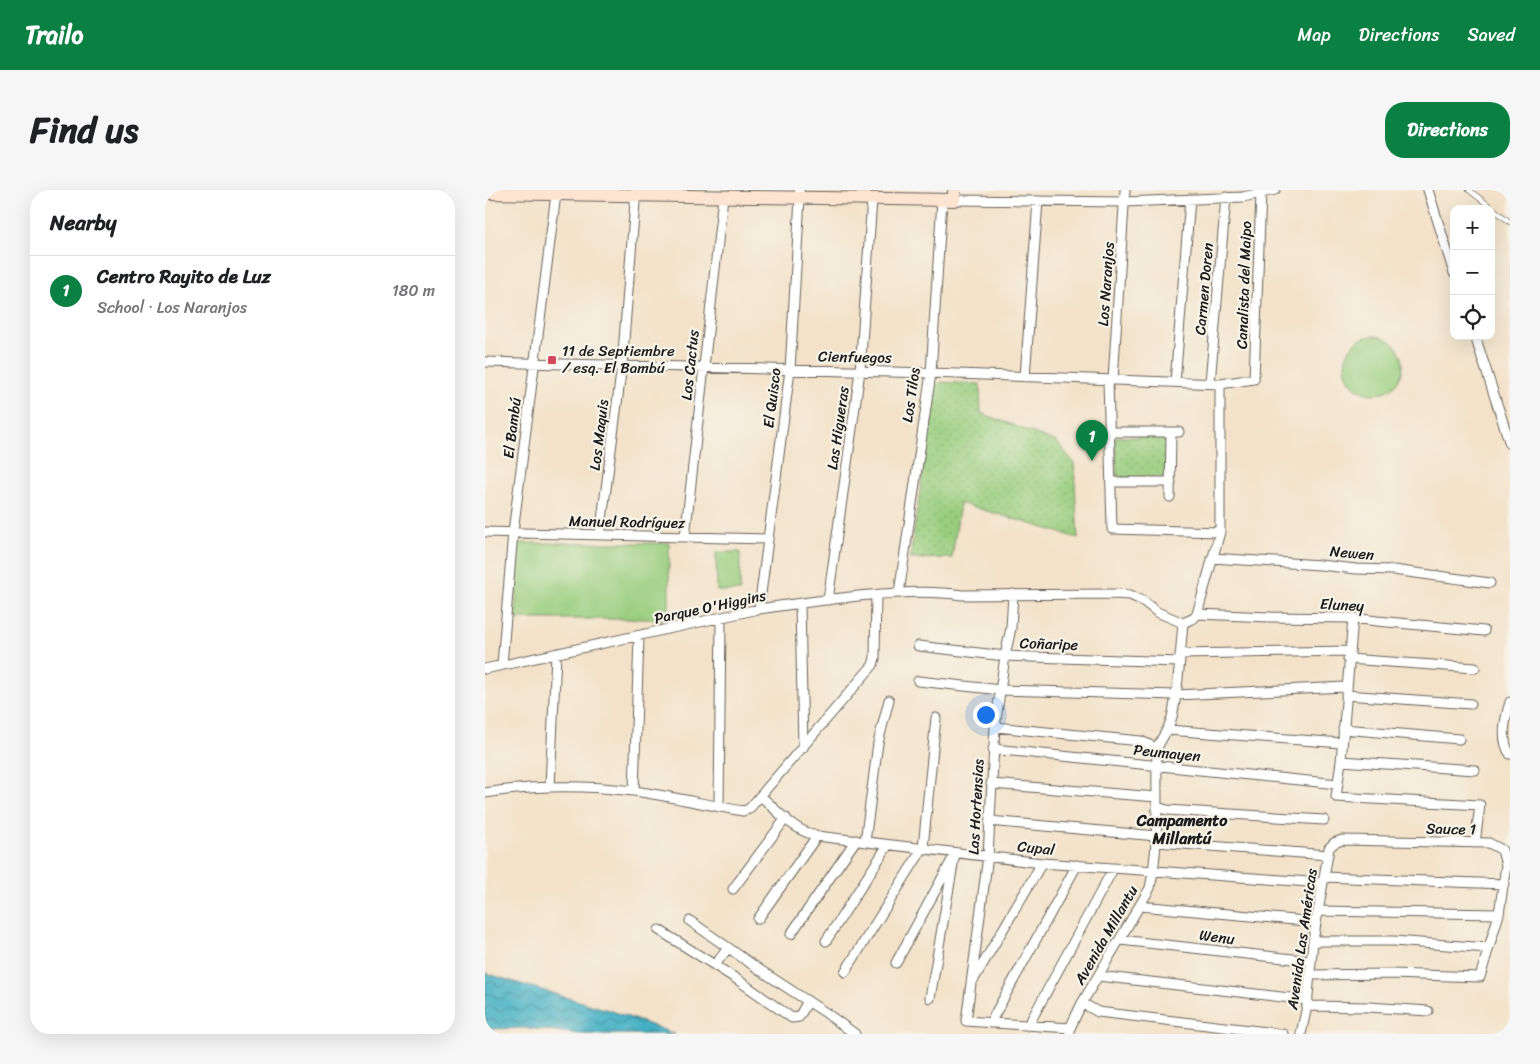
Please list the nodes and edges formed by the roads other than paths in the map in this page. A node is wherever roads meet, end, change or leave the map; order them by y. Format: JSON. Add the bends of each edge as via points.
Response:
{"nodes":[{"id":1,"x":1125,"y":190,"type":"edge"},
{"id":2,"x":1275,"y":190,"type":"edge"},
{"id":3,"x":1428,"y":190,"type":"edge"},
{"id":4,"x":1469,"y":190,"type":"edge"},
{"id":5,"x":485,"y":193,"type":"edge"},
{"id":6,"x":636,"y":193,"type":"edge"},
{"id":7,"x":1261,"y":193,"type":"junction"},
{"id":8,"x":556,"y":194,"type":"junction"},
{"id":9,"x":800,"y":194,"type":"edge"},
{"id":10,"x":950,"y":196,"type":"edge"},
{"id":11,"x":723,"y":197,"type":"junction"},
{"id":12,"x":1225,"y":198,"type":"junction"},
{"id":13,"x":872,"y":199,"type":"junction"},
{"id":14,"x":1190,"y":199,"type":"junction"},
{"id":15,"x":1038,"y":201,"type":"junction"},
{"id":16,"x":1125,"y":202,"type":"junction"},
{"id":17,"x":1510,"y":222,"type":"edge"},
{"id":18,"x":1450,"y":260,"type":"edge"},
{"id":19,"x":1476,"y":340,"type":"edge"},
{"id":20,"x":485,"y":362,"type":"edge"},
{"id":21,"x":535,"y":362,"type":"junction"},
{"id":22,"x":622,"y":365,"type":"junction"},
{"id":23,"x":704,"y":367,"type":"junction"},
{"id":24,"x":790,"y":370,"type":"junction"},
{"id":25,"x":860,"y":371,"type":"junction"},
{"id":26,"x":931,"y":373,"type":"junction"},
{"id":27,"x":1025,"y":376,"type":"junction"},
{"id":28,"x":1254,"y":379,"type":"joint"},
{"id":29,"x":1110,"y":380,"type":"junction"},
{"id":30,"x":1175,"y":382,"type":"junction"},
{"id":31,"x":1215,"y":384,"type":"junction"},
{"id":32,"x":1109,"y":432,"type":"junction"},
{"id":33,"x":1510,"y":444,"type":"edge"},
{"id":34,"x":1111,"y":482,"type":"junction"},
{"id":35,"x":1171,"y":482,"type":"junction"},
{"id":36,"x":1171,"y":497,"type":"dead end"},
{"id":37,"x":485,"y":532,"type":"edge"},
{"id":38,"x":513,"y":532,"type":"junction"},
{"id":39,"x":1219,"y":532,"type":"junction"},
{"id":40,"x":600,"y":535,"type":"junction"},
{"id":41,"x":685,"y":537,"type":"junction"},
{"id":42,"x":768,"y":539,"type":"junction"},
{"id":43,"x":1212,"y":558,"type":"junction"},
{"id":44,"x":1489,"y":583,"type":"dead end"},
{"id":45,"x":899,"y":593,"type":"junction"},
{"id":46,"x":1013,"y":594,"type":"junction"},
{"id":47,"x":876,"y":595,"type":"junction"},
{"id":48,"x":828,"y":600,"type":"junction"},
{"id":49,"x":800,"y":603,"type":"junction"},
{"id":50,"x":759,"y":609,"type":"junction"},
{"id":51,"x":1197,"y":614,"type":"junction"},
{"id":52,"x":721,"y":618,"type":"junction"},
{"id":53,"x":1353,"y":618,"type":"junction"},
{"id":54,"x":1183,"y":623,"type":"junction"},
{"id":55,"x":1484,"y":631,"type":"dead end"},
{"id":56,"x":639,"y":636,"type":"junction"},
{"id":57,"x":918,"y":646,"type":"dead end"},
{"id":58,"x":556,"y":654,"type":"junction"},
{"id":59,"x":1349,"y":655,"type":"junction"},
{"id":60,"x":1005,"y":656,"type":"junction"},
{"id":61,"x":1179,"y":658,"type":"junction"},
{"id":62,"x":502,"y":665,"type":"junction"},
{"id":63,"x":1475,"y":668,"type":"dead end"},
{"id":64,"x":485,"y":669,"type":"edge"},
{"id":65,"x":918,"y":681,"type":"dead end"},
{"id":66,"x":1001,"y":690,"type":"junction"},
{"id":67,"x":1346,"y":691,"type":"junction"},
{"id":68,"x":1176,"y":695,"type":"junction"},
{"id":69,"x":889,"y":700,"type":"dead end"},
{"id":70,"x":1510,"y":702,"type":"edge"},
{"id":71,"x":1471,"y":704,"type":"dead end"},
{"id":72,"x":936,"y":718,"type":"dead end"},
{"id":73,"x":995,"y":727,"type":"junction"},
{"id":74,"x":1343,"y":728,"type":"junction"},
{"id":75,"x":1168,"y":730,"type":"junction"},
{"id":76,"x":1459,"y":739,"type":"dead end"},
{"id":77,"x":1342,"y":744,"type":"junction"},
{"id":78,"x":803,"y":748,"type":"junction"},
{"id":79,"x":1157,"y":748,"type":"junction"},
{"id":80,"x":993,"y":749,"type":"junction"},
{"id":81,"x":1510,"y":754,"type":"edge"},
{"id":82,"x":1341,"y":761,"type":"junction"},
{"id":83,"x":1157,"y":766,"type":"junction"},
{"id":84,"x":1475,"y":770,"type":"dead end"},
{"id":85,"x":991,"y":784,"type":"junction"},
{"id":86,"x":1338,"y":784,"type":"junction"},
{"id":87,"x":550,"y":787,"type":"junction"},
{"id":88,"x":634,"y":791,"type":"junction"},
{"id":89,"x":485,"y":792,"type":"edge"},
{"id":90,"x":761,"y":796,"type":"junction"},
{"id":91,"x":1157,"y":802,"type":"junction"},
{"id":92,"x":719,"y":807,"type":"junction"},
{"id":93,"x":786,"y":818,"type":"junction"},
{"id":94,"x":1324,"y":820,"type":"dead end"},
{"id":95,"x":989,"y":821,"type":"junction"},
{"id":96,"x":817,"y":836,"type":"junction"},
{"id":97,"x":1157,"y":839,"type":"junction"},
{"id":98,"x":860,"y":841,"type":"junction"},
{"id":99,"x":1475,"y":843,"type":"junction"},
{"id":100,"x":888,"y":845,"type":"junction"},
{"id":101,"x":923,"y":848,"type":"junction"},
{"id":102,"x":1328,"y":851,"type":"junction"},
{"id":103,"x":955,"y":853,"type":"junction"},
{"id":104,"x":988,"y":856,"type":"junction"},
{"id":105,"x":1042,"y":863,"type":"junction"},
{"id":106,"x":1077,"y":865,"type":"junction"},
{"id":107,"x":1113,"y":869,"type":"junction"},
{"id":108,"x":1154,"y":871,"type":"junction"},
{"id":109,"x":1324,"y":880,"type":"junction"},
{"id":110,"x":1504,"y":884,"type":"junction"},
{"id":111,"x":733,"y":889,"type":"dead end"},
{"id":112,"x":1140,"y":906,"type":"junction"},
{"id":113,"x":1318,"y":911,"type":"junction"},
{"id":114,"x":1499,"y":914,"type":"junction"},
{"id":115,"x":758,"y":919,"type":"dead end"},
{"id":116,"x":689,"y":921,"type":"dead end"},
{"id":117,"x":1316,"y":922,"type":"junction"},
{"id":118,"x":659,"y":930,"type":"dead end"},
{"id":119,"x":791,"y":934,"type":"dead end"},
{"id":120,"x":1120,"y":940,"type":"junction"},
{"id":121,"x":826,"y":941,"type":"dead end"},
{"id":122,"x":1313,"y":941,"type":"junction"},
{"id":123,"x":727,"y":948,"type":"junction"},
{"id":124,"x":1488,"y":948,"type":"junction"},
{"id":125,"x":1311,"y":961,"type":"junction"},
{"id":126,"x":896,"y":964,"type":"dead end"},
{"id":127,"x":715,"y":965,"type":"junction"},
{"id":128,"x":845,"y":972,"type":"dead end"},
{"id":129,"x":1310,"y":975,"type":"junction"},
{"id":130,"x":1098,"y":976,"type":"junction"},
{"id":131,"x":972,"y":982,"type":"junction"},
{"id":132,"x":930,"y":998,"type":"dead end"},
{"id":133,"x":808,"y":1001,"type":"junction"},
{"id":134,"x":1082,"y":1003,"type":"junction"},
{"id":135,"x":1307,"y":1003,"type":"junction"},
{"id":136,"x":1428,"y":1011,"type":"dead end"},
{"id":137,"x":990,"y":1023,"type":"junction"},
{"id":138,"x":1028,"y":1026,"type":"junction"},
{"id":139,"x":1070,"y":1031,"type":"edge"},
{"id":140,"x":855,"y":1034,"type":"edge"},
{"id":141,"x":1283,"y":1034,"type":"edge"},
{"id":142,"x":1301,"y":1034,"type":"edge"}],
"edges":[{"from":1,"to":16,"type":"street","name":"Los Naranjos"},
{"from":2,"to":7,"type":"street"},
{"from":3,"to":18,"type":"street"},
{"from":4,"to":17,"type":"lane"},
{"from":5,"to":8,"type":"street"},
{"from":6,"to":8,"type":"street"},
{"from":6,"to":11,"type":"street"},
{"from":6,"to":22,"type":"street","name":"Los Maquis"},
{"from":7,"to":12,"type":"street"},
{"from":7,"to":28,"type":"street","name":"Canalista del Maipo"},
{"from":8,"to":21,"type":"street","name":"El Bambú"},
{"from":9,"to":11,"type":"street"},
{"from":9,"to":13,"type":"street"},
{"from":9,"to":24,"type":"street","name":"El Quisco"},
{"from":10,"to":13,"type":"street"},
{"from":10,"to":15,"type":"street"},
{"from":10,"to":26,"type":"street","name":"Los Tilos"},
{"from":11,"to":23,"type":"street","name":"Los Cactus"},
{"from":12,"to":14,"type":"street"},
{"from":12,"to":31,"type":"street","name":"Carmen Doren"},
{"from":13,"to":25,"type":"street","name":"Las Higueras"},
{"from":14,"to":16,"type":"street"},
{"from":14,"to":30,"type":"street"},
{"from":15,"to":16,"type":"street"},
{"from":15,"to":27,"type":"street"},
{"from":16,"to":29,"type":"street","name":"Los Naranjos"},
{"from":19,"to":33,"type":"street"},
{"from":20,"to":21,"type":"street","name":"Cienfuegos"},
{"from":21,"to":22,"type":"street","name":"Cienfuegos"},
{"from":21,"to":38,"type":"street","name":"El Bambú"},
{"from":22,"to":23,"type":"street","name":"Cienfuegos"},
{"from":22,"to":40,"type":"street","name":"Los Maquis"},
{"from":23,"to":24,"type":"street","name":"Cienfuegos"},
{"from":23,"to":41,"type":"street","name":"Los Cactus"},
{"from":24,"to":25,"type":"street","name":"Cienfuegos"},
{"from":24,"to":42,"type":"street","name":"El Quisco"},
{"from":25,"to":26,"type":"street","name":"Cienfuegos"},
{"from":25,"to":48,"type":"street","name":"Las Higueras"},
{"from":26,"to":27,"type":"street","name":"Cienfuegos"},
{"from":26,"to":45,"type":"street","name":"Los Tilos"},
{"from":27,"to":29,"type":"street","name":"Cienfuegos"},
{"from":28,"to":31,"type":"street","name":"Cienfuegos"},
{"from":29,"to":30,"type":"street","name":"Cienfuegos"},
{"from":29,"to":32,"type":"street","name":"Los Naranjos"},
{"from":30,"to":31,"type":"street","name":"Cienfuegos"},
{"from":31,"to":39,"type":"street","name":"Carmen Doren"},
{"from":32,"to":34,"type":"street","name":"Los Naranjos"},
{"from":32,"to":35,"type":"street","via":[[1175,432]]},
{"from":34,"to":35,"type":"street"},
{"from":34,"to":39,"type":"street","name":"Los Naranjos","via":[[1112,529]]},
{"from":35,"to":36,"type":"street"},
{"from":37,"to":38,"type":"street","name":"Manuel Rodríguez"},
{"from":38,"to":40,"type":"street","name":"Manuel Rodríguez"},
{"from":38,"to":62,"type":"street","name":"El Bambú"},
{"from":39,"to":43,"type":"street"},
{"from":40,"to":41,"type":"street","name":"Manuel Rodríguez"},
{"from":41,"to":42,"type":"street","name":"Manuel Rodríguez"},
{"from":42,"to":50,"type":"street","name":"El Quisco"},
{"from":43,"to":44,"type":"street","name":"Newen","via":[[1393,570]]},
{"from":43,"to":51,"type":"street"},
{"from":45,"to":46,"type":"street","name":"Parque O'Higgins"},
{"from":45,"to":47,"type":"street","name":"Parque O'Higgins"},
{"from":46,"to":54,"type":"street","via":[[1130,595]]},
{"from":46,"to":60,"type":"street","name":"Las Hortensias"},
{"from":47,"to":48,"type":"street","name":"Parque O'Higgins"},
{"from":47,"to":78,"type":"street","via":[[874,663]]},
{"from":48,"to":49,"type":"street","name":"Parque O'Higgins"},
{"from":49,"to":50,"type":"street","name":"Parque O'Higgins"},
{"from":49,"to":78,"type":"street"},
{"from":50,"to":52,"type":"street","name":"Parque O'Higgins"},
{"from":51,"to":53,"type":"street","name":"Eluney"},
{"from":51,"to":54,"type":"street"},
{"from":52,"to":56,"type":"street","name":"Parque O'Higgins"},
{"from":52,"to":92,"type":"street"},
{"from":53,"to":55,"type":"street","name":"Eluney"},
{"from":53,"to":59,"type":"street"},
{"from":54,"to":61,"type":"street"},
{"from":56,"to":58,"type":"street","name":"Parque O'Higgins"},
{"from":56,"to":88,"type":"street"},
{"from":57,"to":60,"type":"street","name":"Coñaripe"},
{"from":58,"to":62,"type":"street","name":"Parque O'Higgins"},
{"from":58,"to":87,"type":"street"},
{"from":59,"to":61,"type":"street","name":"Coñaripe"},
{"from":59,"to":63,"type":"street","name":"Coñaripe"},
{"from":59,"to":67,"type":"street"},
{"from":60,"to":61,"type":"street","name":"Coñaripe"},
{"from":60,"to":66,"type":"street","name":"Las Hortensias"},
{"from":61,"to":68,"type":"street"},
{"from":62,"to":64,"type":"street","name":"Parque O'Higgins"},
{"from":65,"to":66,"type":"street"},
{"from":66,"to":68,"type":"street"},
{"from":66,"to":73,"type":"street","name":"Las Hortensias"},
{"from":67,"to":68,"type":"street"},
{"from":67,"to":71,"type":"street"},
{"from":67,"to":74,"type":"street"},
{"from":68,"to":75,"type":"street"},
{"from":69,"to":98,"type":"street"},
{"from":70,"to":81,"type":"street","via":[[1504,732],[1505,746]]},
{"from":72,"to":101,"type":"street"},
{"from":73,"to":79,"type":"street","via":[[1141,741]]},
{"from":73,"to":80,"type":"street","name":"Las Hortensias"},
{"from":74,"to":76,"type":"street"},
{"from":74,"to":77,"type":"street"},
{"from":75,"to":77,"type":"street"},
{"from":75,"to":79,"type":"street"},
{"from":77,"to":82,"type":"street"},
{"from":78,"to":90,"type":"street"},
{"from":79,"to":83,"type":"street","name":"Avenida Millantu"},
{"from":80,"to":83,"type":"street","name":"Peumayen"},
{"from":80,"to":85,"type":"street","name":"Las Hortensias"},
{"from":82,"to":84,"type":"street"},
{"from":82,"to":86,"type":"street"},
{"from":83,"to":86,"type":"street","name":"Peumayen"},
{"from":83,"to":91,"type":"street","name":"Avenida Millantu"},
{"from":85,"to":91,"type":"street"},
{"from":85,"to":95,"type":"street","name":"Las Hortensias"},
{"from":86,"to":99,"type":"street","via":[[1336,797],[1480,805]]},
{"from":87,"to":88,"type":"street"},
{"from":87,"to":89,"type":"street"},
{"from":88,"to":92,"type":"street"},
{"from":90,"to":92,"type":"street","via":[[743,811]]},
{"from":90,"to":93,"type":"street","name":"Cupal"},
{"from":91,"to":94,"type":"street","via":[[1167,810]]},
{"from":91,"to":97,"type":"street","name":"Avenida Millantu"},
{"from":93,"to":96,"type":"street","name":"Cupal","via":[[797,829]]},
{"from":93,"to":111,"type":"street"},
{"from":95,"to":97,"type":"street"},
{"from":95,"to":104,"type":"street","name":"Las Hortensias"},
{"from":96,"to":98,"type":"street","name":"Cupal"},
{"from":96,"to":115,"type":"street"},
{"from":97,"to":102,"type":"street"},
{"from":97,"to":108,"type":"street","name":"Avenida Millantu"},
{"from":98,"to":100,"type":"street","name":"Cupal"},
{"from":98,"to":119,"type":"street"},
{"from":99,"to":102,"type":"street","name":"Sauce 1","via":[[1342,840],[1333,842]]},
{"from":99,"to":110,"type":"street","name":"Sauce 1","via":[[1489,843],[1502,850],[1506,865]]},
{"from":100,"to":101,"type":"street","name":"Cupal"},
{"from":100,"to":121,"type":"street"},
{"from":101,"to":103,"type":"street","name":"Cupal"},
{"from":101,"to":128,"type":"street"},
{"from":102,"to":109,"type":"street","name":"Avenida Las Américas"},
{"from":103,"to":104,"type":"street","name":"Cupal"},
{"from":103,"to":126,"type":"street"},
{"from":103,"to":132,"type":"street"},
{"from":104,"to":105,"type":"street","name":"Cupal"},
{"from":104,"to":131,"type":"street","name":"Las Hortensias"},
{"from":105,"to":106,"type":"street","name":"Cupal"},
{"from":105,"to":131,"type":"street"},
{"from":106,"to":107,"type":"street","name":"Cupal"},
{"from":106,"to":137,"type":"street"},
{"from":107,"to":108,"type":"street","name":"Cupal"},
{"from":107,"to":138,"type":"street"},
{"from":108,"to":109,"type":"street","name":"Cupal"},
{"from":108,"to":112,"type":"street","name":"Avenida Millantu","via":[[1150,888]]},
{"from":109,"to":110,"type":"street","name":"Cupal"},
{"from":109,"to":113,"type":"street","name":"Avenida Las Américas"},
{"from":110,"to":114,"type":"street","name":"Sauce 1"},
{"from":112,"to":117,"type":"street"},
{"from":112,"to":120,"type":"street","name":"Avenida Millantu"},
{"from":113,"to":114,"type":"street"},
{"from":113,"to":117,"type":"street","name":"Avenida Las Américas"},
{"from":114,"to":124,"type":"street","name":"Sauce 1"},
{"from":116,"to":123,"type":"street"},
{"from":117,"to":122,"type":"street","name":"Avenida Las Américas"},
{"from":118,"to":127,"type":"street"},
{"from":120,"to":125,"type":"street","name":"Wenu"},
{"from":120,"to":130,"type":"street","name":"Avenida Millantu"},
{"from":122,"to":124,"type":"street","via":[[1393,941]]},
{"from":122,"to":125,"type":"street","name":"Avenida Las Américas"},
{"from":123,"to":127,"type":"street"},
{"from":123,"to":133,"type":"street"},
{"from":124,"to":129,"type":"street","name":"Sauce 1","via":[[1480,977]]},
{"from":125,"to":129,"type":"street","name":"Avenida Las Américas"},
{"from":127,"to":133,"type":"street","via":[[792,1018],[799,1017]]},
{"from":129,"to":135,"type":"street","name":"Avenida Las Américas"},
{"from":130,"to":134,"type":"street","name":"Avenida Millantu"},
{"from":130,"to":135,"type":"street"},
{"from":131,"to":137,"type":"street","name":"Las Hortensias","via":[[966,1021]]},
{"from":133,"to":140,"type":"street"},
{"from":134,"to":139,"type":"street","name":"Avenida Millantu"},
{"from":134,"to":141,"type":"street","via":[[1098,1012]]},
{"from":135,"to":136,"type":"street"},
{"from":135,"to":142,"type":"street","name":"Avenida Las Américas"},
{"from":137,"to":138,"type":"street"},
{"from":138,"to":139,"type":"street"}]}
